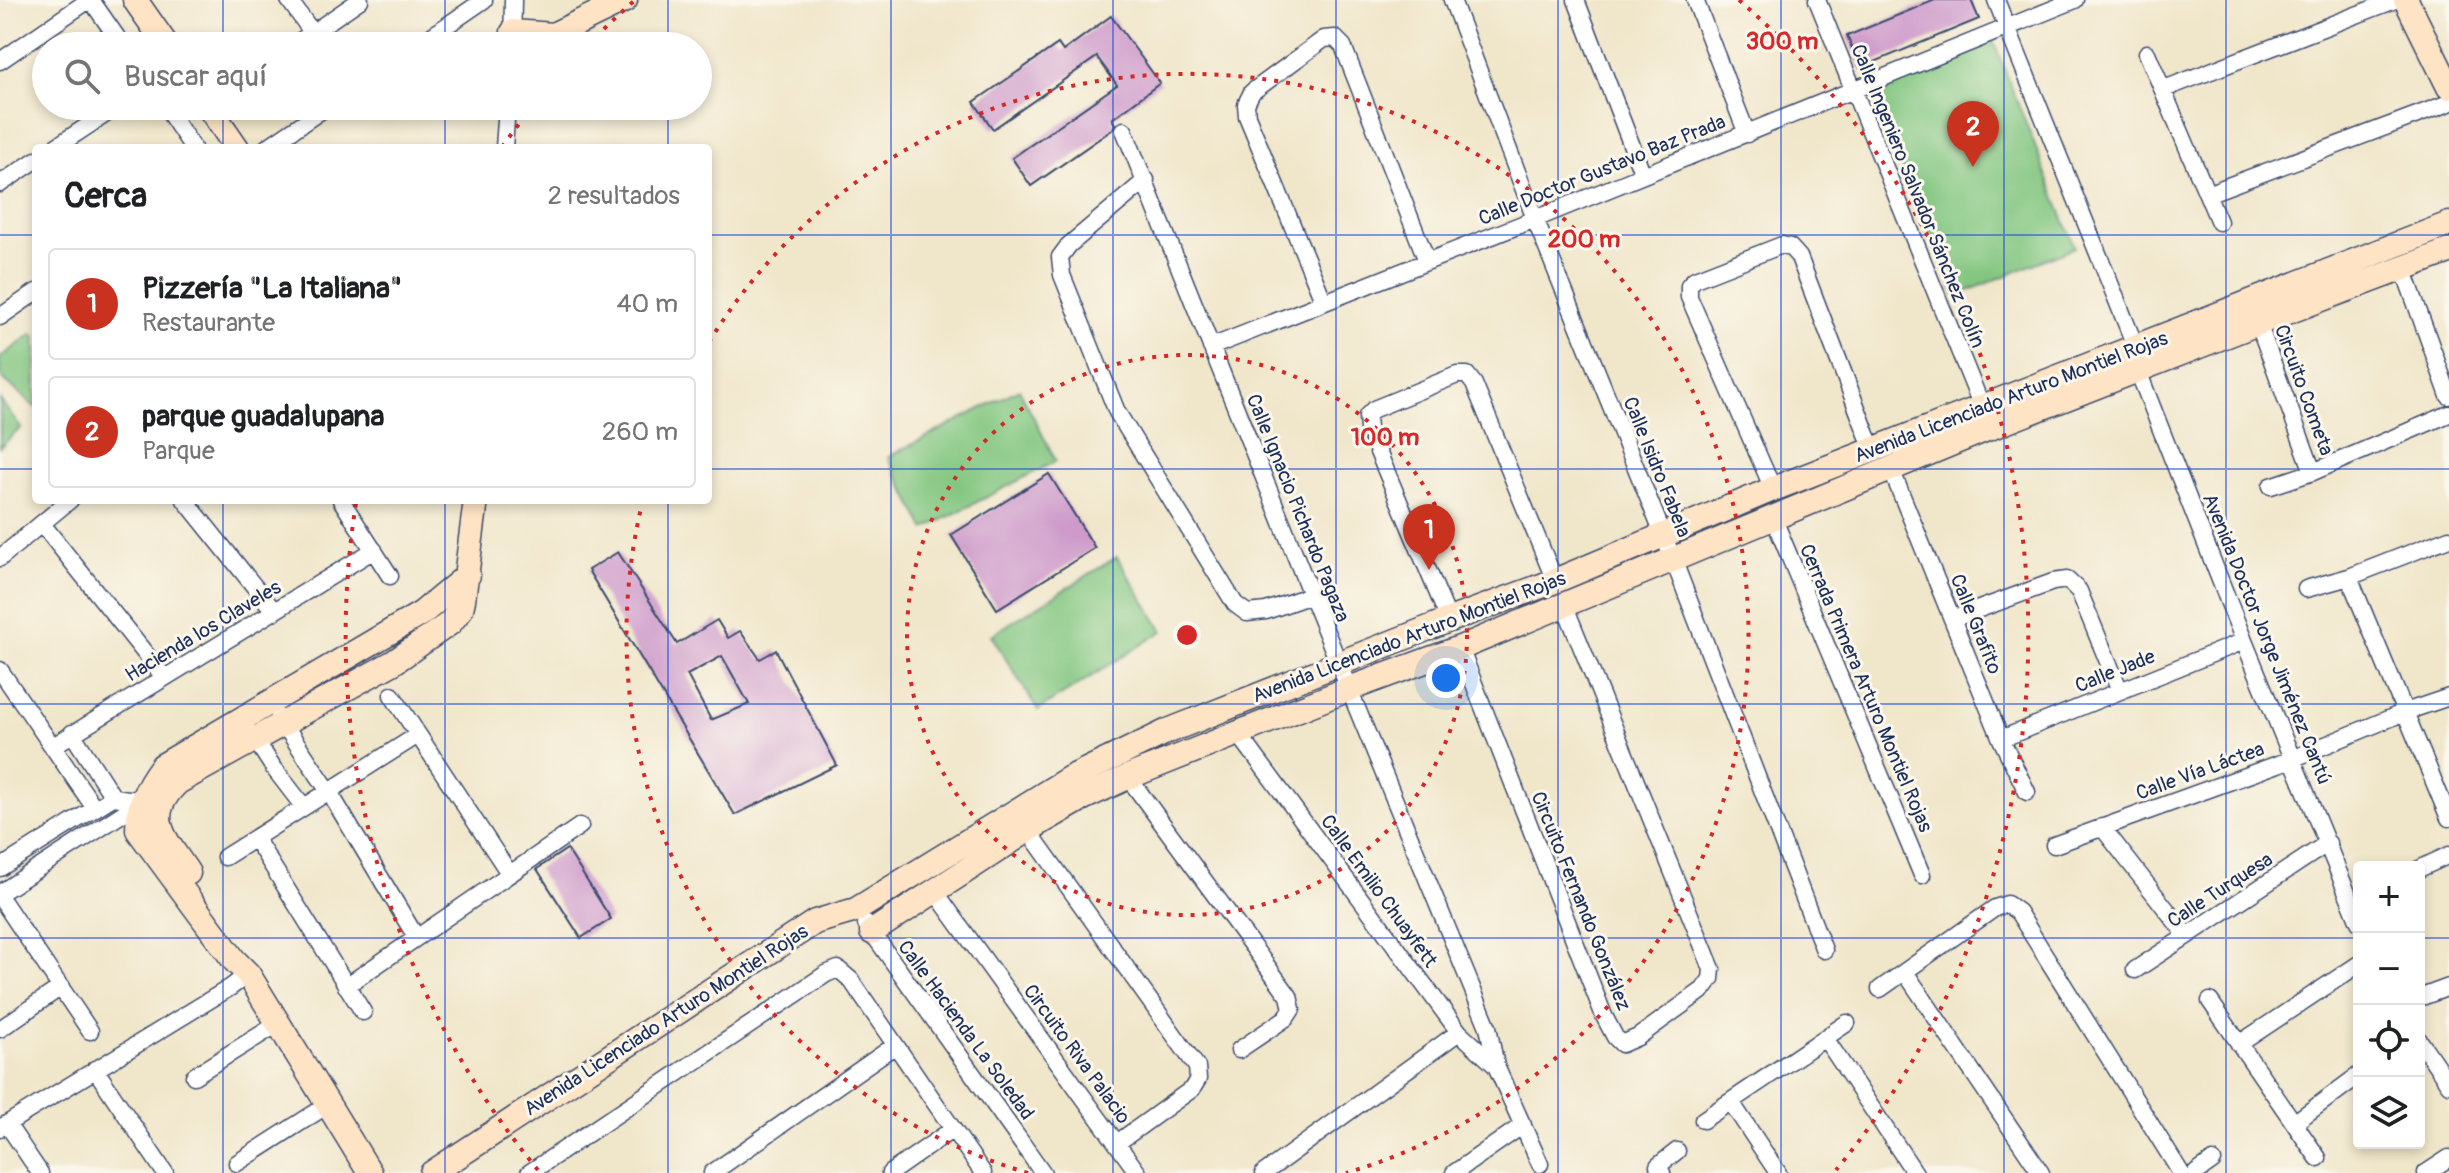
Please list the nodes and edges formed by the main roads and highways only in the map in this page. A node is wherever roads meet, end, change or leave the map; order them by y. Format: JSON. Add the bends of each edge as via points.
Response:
{"nodes":[{"id":1,"x":135,"y":0,"type":"edge"},
{"id":2,"x":625,"y":0,"type":"edge"},
{"id":3,"x":2406,"y":0,"type":"edge"},
{"id":4,"x":157,"y":32,"type":"edge"},
{"id":5,"x":559,"y":32,"type":"edge"},
{"id":6,"x":2449,"y":87,"type":"edge"},
{"id":7,"x":218,"y":120,"type":"edge"},
{"id":8,"x":234,"y":144,"type":"edge"},
{"id":9,"x":2449,"y":224,"type":"edge"},
{"id":10,"x":2449,"y":251,"type":"edge"},
{"id":11,"x":2137,"y":360,"type":"junction"},
{"id":12,"x":476,"y":504,"type":"edge"},
{"id":13,"x":1668,"y":548,"type":"junction"},
{"id":14,"x":468,"y":575,"type":"junction"},
{"id":15,"x":152,"y":802,"type":"junction"},
{"id":16,"x":872,"y":932,"type":"road end"},
{"id":17,"x":370,"y":1173,"type":"edge"},
{"id":18,"x":432,"y":1173,"type":"edge"}],
"edges":[{"from":1,"to":4,"type":"main road"},
{"from":2,"to":5,"type":"main road"},
{"from":3,"to":6,"type":"main road"},
{"from":7,"to":8,"type":"main road"},
{"from":9,"to":11,"type":"main road","name":"Avenida Licenciado Arturo Montiel Rojas"},
{"from":10,"to":11,"type":"main road","name":"Avenida Licenciado Arturo Montiel Rojas","via":[[2258,323]]},
{"from":11,"to":13,"type":"main road","name":"Avenida Licenciado Arturo Montiel Rojas","via":[[1773,517]]},
{"from":11,"to":13,"type":"main road","name":"Avenida Licenciado Arturo Montiel Rojas","via":[[1982,407],[1773,489]]},
{"from":12,"to":14,"type":"main road"},
{"from":13,"to":16,"type":"main road","name":"Avenida Licenciado Arturo Montiel Rojas","via":[[1564,604],[1083,798]]},
{"from":13,"to":18,"type":"main road","name":"Avenida Licenciado Arturo Montiel Rojas","via":[[1449,620],[1168,731],[1070,778],[856,910],[815,922]]},
{"from":14,"to":15,"type":"main road","via":[[461,609],[450,623],[394,662],[178,782]]},
{"from":14,"to":15,"type":"main road","via":[[422,613],[162,766],[147,786]]},
{"from":15,"to":17,"type":"main road","via":[[159,828],[242,954],[248,974]]}]}
